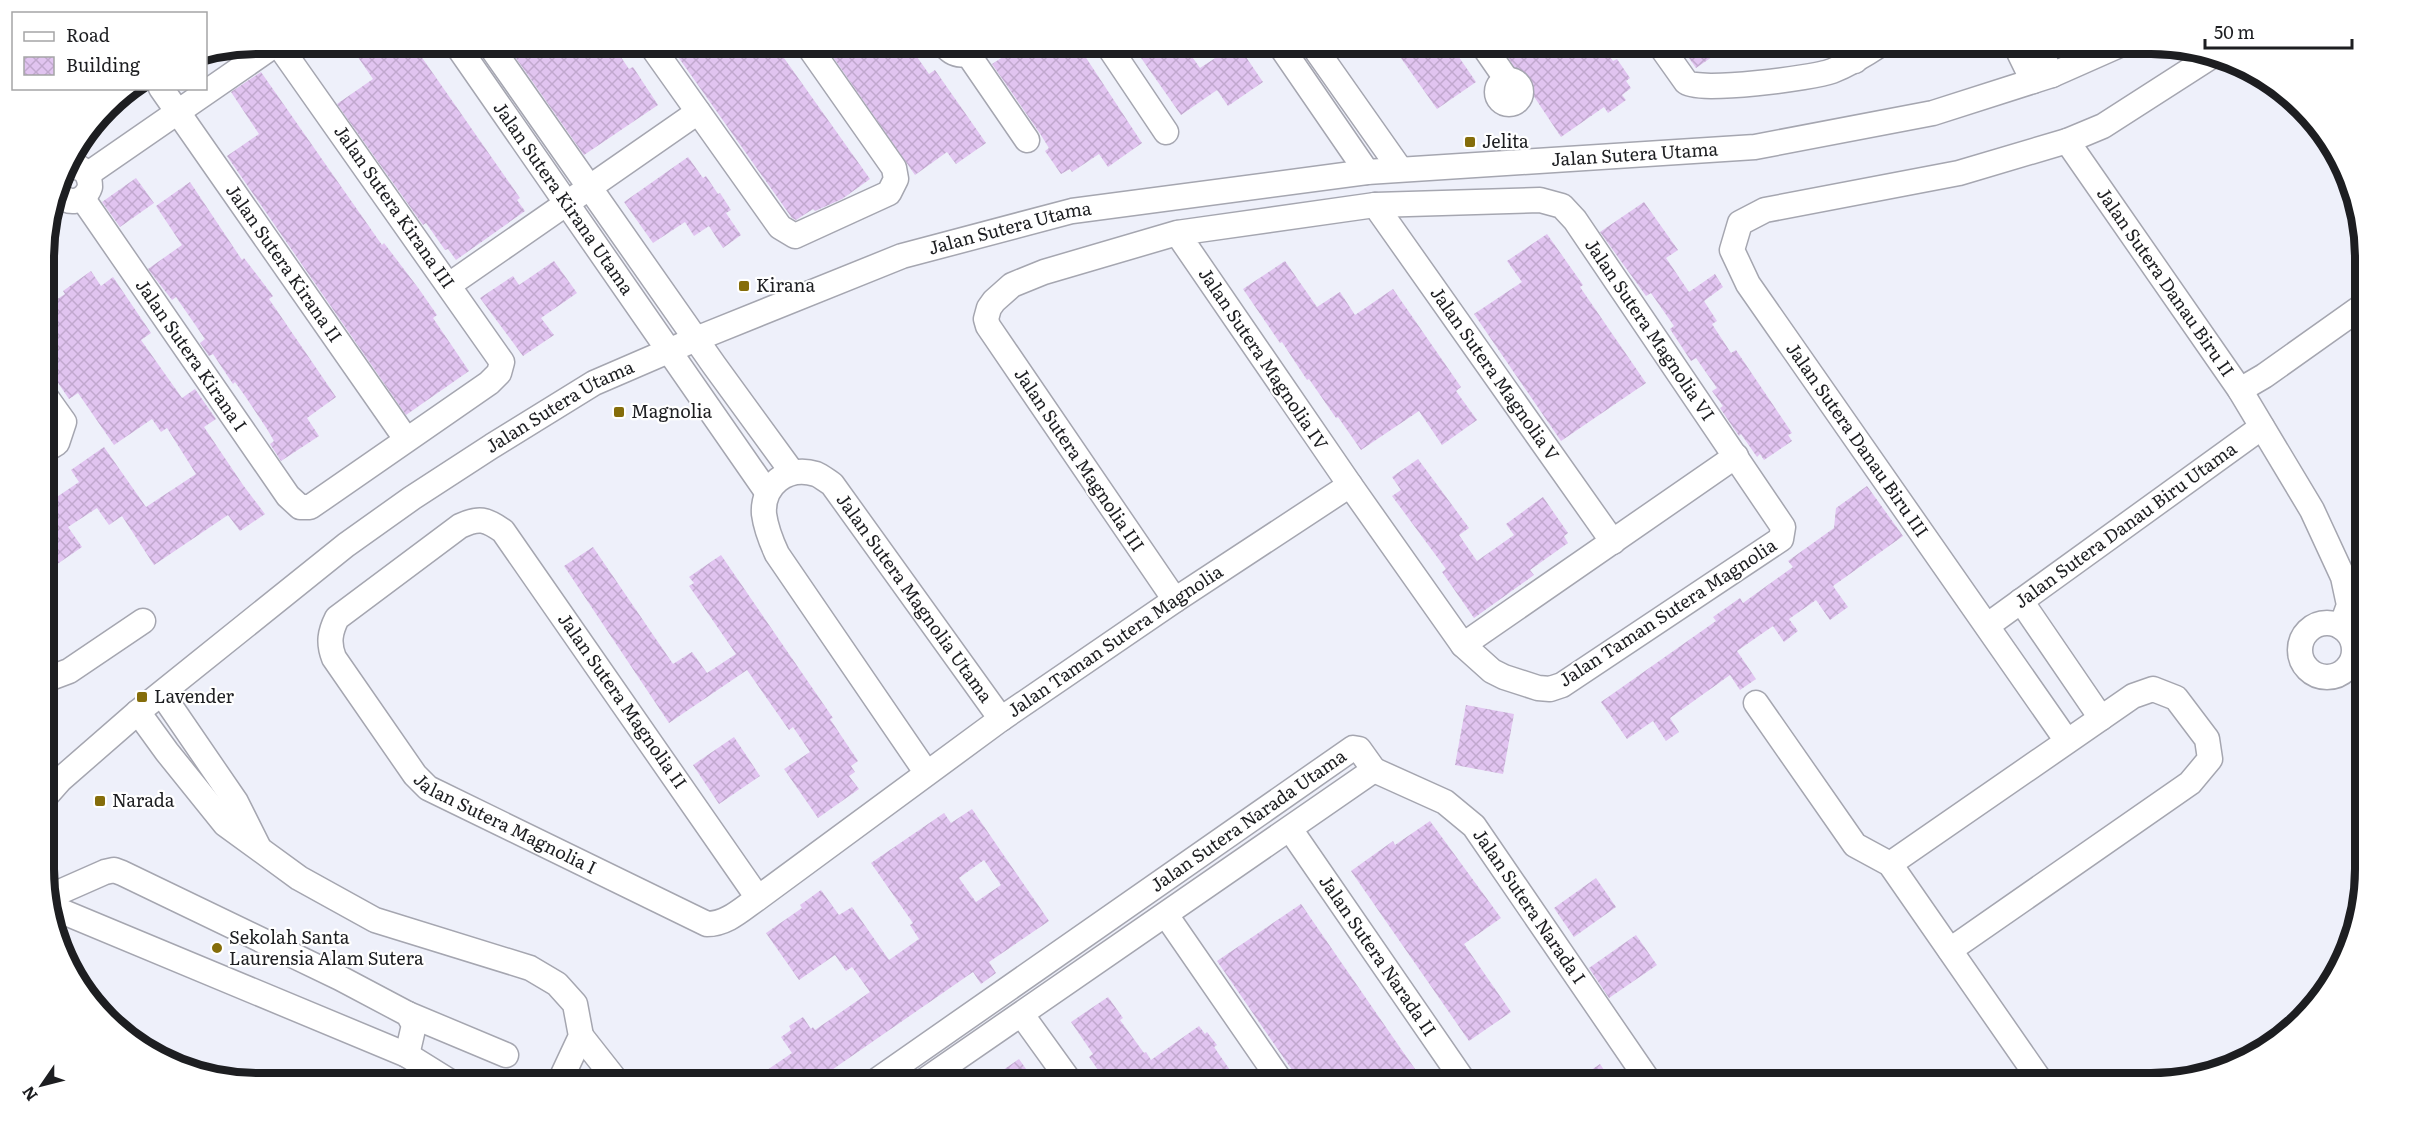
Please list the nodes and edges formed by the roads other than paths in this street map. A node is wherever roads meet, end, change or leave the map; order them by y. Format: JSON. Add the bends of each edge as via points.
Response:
{"nodes":[{"id":1,"x":262,"y":54,"type":"edge"},
{"id":2,"x":284,"y":54,"type":"edge"},
{"id":3,"x":463,"y":54,"type":"edge"},
{"id":4,"x":496,"y":54,"type":"edge"},
{"id":5,"x":657,"y":54,"type":"edge"},
{"id":6,"x":814,"y":54,"type":"edge"},
{"id":7,"x":976,"y":54,"type":"edge"},
{"id":8,"x":1114,"y":54,"type":"edge"},
{"id":9,"x":1286,"y":54,"type":"edge"},
{"id":10,"x":1319,"y":54,"type":"edge"},
{"id":11,"x":1489,"y":54,"type":"edge"},
{"id":12,"x":1666,"y":54,"type":"edge"},
{"id":13,"x":1847,"y":54,"type":"edge"},
{"id":14,"x":2024,"y":54,"type":"edge"},
{"id":15,"x":2038,"y":54,"type":"edge"},
{"id":16,"x":2098,"y":54,"type":"edge"},
{"id":17,"x":2204,"y":61,"type":"edge"},
{"id":18,"x":2042,"y":78,"type":"junction"},
{"id":19,"x":1507,"y":80,"type":"dead end"},
{"id":20,"x":162,"y":90,"type":"edge"},
{"id":21,"x":178,"y":112,"type":"junction"},
{"id":22,"x":698,"y":112,"type":"junction"},
{"id":23,"x":1166,"y":132,"type":"dead end"},
{"id":24,"x":1027,"y":140,"type":"dead end"},
{"id":25,"x":2067,"y":141,"type":"junction"},
{"id":26,"x":76,"y":167,"type":"edge"},
{"id":27,"x":1400,"y":169,"type":"junction"},
{"id":28,"x":1367,"y":172,"type":"junction"},
{"id":29,"x":88,"y":174,"type":"junction"},
{"id":30,"x":590,"y":187,"type":"junction"},
{"id":31,"x":63,"y":198,"type":"edge"},
{"id":32,"x":83,"y":199,"type":"junction"},
{"id":33,"x":567,"y":203,"type":"junction"},
{"id":34,"x":1375,"y":205,"type":"junction"},
{"id":35,"x":1177,"y":233,"type":"junction"},
{"id":36,"x":449,"y":285,"type":"junction"},
{"id":37,"x":2355,"y":311,"type":"edge"},
{"id":38,"x":696,"y":339,"type":"junction"},
{"id":39,"x":670,"y":352,"type":"junction"},
{"id":40,"x":2240,"y":390,"type":"junction"},
{"id":41,"x":54,"y":408,"type":"edge"},
{"id":42,"x":2262,"y":427,"type":"junction"},
{"id":43,"x":406,"y":439,"type":"junction"},
{"id":44,"x":54,"y":445,"type":"edge"},
{"id":45,"x":1736,"y":456,"type":"junction"},
{"id":46,"x":792,"y":472,"type":"junction"},
{"id":47,"x":1350,"y":485,"type":"junction"},
{"id":48,"x":767,"y":492,"type":"junction"},
{"id":49,"x":474,"y":519,"type":"joint"},
{"id":50,"x":1613,"y":542,"type":"junction"},
{"id":51,"x":1175,"y":600,"type":"junction"},
{"id":52,"x":2021,"y":602,"type":"junction"},
{"id":53,"x":143,"y":621,"type":"dead end"},
{"id":54,"x":1988,"y":626,"type":"junction"},
{"id":55,"x":2342,"y":627,"type":"dead end"},
{"id":56,"x":1463,"y":645,"type":"junction"},
{"id":57,"x":54,"y":677,"type":"edge"},
{"id":58,"x":162,"y":694,"type":"junction"},
{"id":59,"x":1756,"y":704,"type":"dead end"},
{"id":60,"x":138,"y":712,"type":"junction"},
{"id":61,"x":2101,"y":717,"type":"junction"},
{"id":62,"x":1001,"y":719,"type":"junction"},
{"id":63,"x":2067,"y":741,"type":"junction"},
{"id":64,"x":1374,"y":770,"type":"junction"},
{"id":65,"x":926,"y":772,"type":"junction"},
{"id":66,"x":54,"y":781,"type":"edge"},
{"id":67,"x":1290,"y":829,"type":"junction"},
{"id":68,"x":259,"y":848,"type":"junction"},
{"id":69,"x":1890,"y":864,"type":"junction"},
{"id":70,"x":56,"y":894,"type":"edge"},
{"id":71,"x":758,"y":898,"type":"junction"},
{"id":72,"x":59,"y":910,"type":"edge"},
{"id":73,"x":1166,"y":915,"type":"junction"},
{"id":74,"x":727,"y":920,"type":"joint"},
{"id":75,"x":1950,"y":950,"type":"junction"},
{"id":76,"x":408,"y":1014,"type":"junction"},
{"id":77,"x":1022,"y":1015,"type":"junction"},
{"id":78,"x":581,"y":1036,"type":"junction"},
{"id":79,"x":407,"y":1055,"type":"junction"},
{"id":80,"x":506,"y":1055,"type":"dead end"},
{"id":81,"x":436,"y":1073,"type":"edge"},
{"id":82,"x":566,"y":1073,"type":"edge"},
{"id":83,"x":610,"y":1073,"type":"edge"},
{"id":84,"x":887,"y":1073,"type":"edge"},
{"id":85,"x":936,"y":1073,"type":"edge"},
{"id":86,"x":1064,"y":1073,"type":"edge"},
{"id":87,"x":1275,"y":1073,"type":"edge"},
{"id":88,"x":1458,"y":1073,"type":"edge"},
{"id":89,"x":1643,"y":1073,"type":"edge"},
{"id":90,"x":2035,"y":1073,"type":"edge"}],
"edges":[{"from":1,"to":21,"type":"street"},
{"from":2,"to":36,"type":"street","name":"Jalan Sutera Kirana III"},
{"from":3,"to":33,"type":"street","name":"Jalan Sutera Kirana Utama"},
{"from":4,"to":30,"type":"street","name":"Jalan Sutera Kirana Utama"},
{"from":5,"to":22,"type":"street"},
{"from":6,"to":22,"type":"street","via":[[894,168],[895,184],[889,194],[795,236],[780,227]]},
{"from":7,"to":24,"type":"street"},
{"from":8,"to":23,"type":"street"},
{"from":9,"to":28,"type":"street"},
{"from":10,"to":27,"type":"street"},
{"from":11,"to":19,"type":"street"},
{"from":12,"to":13,"type":"street","via":[[1686,82],[1703,87],[1810,76],[1831,71]]},
{"from":14,"to":18,"type":"street"},
{"from":15,"to":18,"type":"street"},
{"from":16,"to":18,"type":"street","name":"Jalan Sutera Utama"},
{"from":17,"to":25,"type":"street","via":[[2103,126]]},
{"from":18,"to":27,"type":"street","name":"Jalan Sutera Utama","via":[[1933,112],[1755,147]]},
{"from":20,"to":21,"type":"street","name":"Jalan Sutera Kirana II"},
{"from":21,"to":29,"type":"street"},
{"from":21,"to":43,"type":"street","name":"Jalan Sutera Kirana II"},
{"from":22,"to":30,"type":"street"},
{"from":25,"to":40,"type":"street","name":"Jalan Sutera Danau Biru II"},
{"from":25,"to":54,"type":"street","name":"Jalan Sutera Danau Biru III","via":[[1959,173],[1765,210],[1740,223],[1732,250],[1748,284]]},
{"from":26,"to":29,"type":"street"},
{"from":27,"to":28,"type":"street","name":"Jalan Sutera Utama"},
{"from":28,"to":38,"type":"street","name":"Jalan Sutera Utama","via":[[1072,211],[902,256]]},
{"from":29,"to":32,"type":"street","via":[[90,187]]},
{"from":30,"to":33,"type":"street"},
{"from":30,"to":38,"type":"street","name":"Jalan Sutera Kirana Utama"},
{"from":31,"to":32,"type":"street"},
{"from":32,"to":43,"type":"street","name":"Jalan Sutera Kirana I","via":[[296,505],[310,507]]},
{"from":33,"to":36,"type":"street"},
{"from":33,"to":39,"type":"street","name":"Jalan Sutera Kirana Utama"},
{"from":34,"to":35,"type":"street"},
{"from":34,"to":45,"type":"street","name":"Jalan Sutera Magnolia VI","via":[[1540,200],[1562,206]]},
{"from":34,"to":50,"type":"street","name":"Jalan Sutera Magnolia V"},
{"from":35,"to":47,"type":"street","name":"Jalan Sutera Magnolia IV"},
{"from":35,"to":51,"type":"street","name":"Jalan Sutera Magnolia III","via":[[1012,285],[994,301],[986,319]]},
{"from":36,"to":43,"type":"street","name":"Jalan Sutera Kirana III","via":[[502,362],[499,373]]},
{"from":37,"to":40,"type":"street"},
{"from":38,"to":39,"type":"street","name":"Jalan Sutera Utama"},
{"from":38,"to":46,"type":"street"},
{"from":39,"to":48,"type":"street"},
{"from":39,"to":58,"type":"street","name":"Jalan Sutera Utama","via":[[594,383],[412,498],[346,545]]},
{"from":40,"to":42,"type":"street","name":"Jalan Sutera Danau Biru II"},
{"from":41,"to":44,"type":"street","via":[[64,422]]},
{"from":42,"to":52,"type":"street","name":"Jalan Sutera Danau Biru Utama"},
{"from":42,"to":55,"type":"street","name":"Jalan Sutera Danau Biru II","via":[[2312,510],[2343,578],[2349,605]]},
{"from":45,"to":50,"type":"street"},
{"from":45,"to":56,"type":"street","name":"Jalan Taman Sutera Magnolia","via":[[1783,527],[1781,538],[1562,685],[1538,688],[1492,671]]},
{"from":46,"to":48,"type":"street","via":[[778,479]]},
{"from":46,"to":62,"type":"street","name":"Jalan Sutera Magnolia Utama","via":[[815,474],[832,484]]},
{"from":47,"to":51,"type":"street","name":"Jalan Taman Sutera Magnolia"},
{"from":47,"to":56,"type":"street","name":"Jalan Taman Sutera Magnolia"},
{"from":48,"to":65,"type":"street","via":[[764,513],[777,554]]},
{"from":49,"to":71,"type":"street","name":"Jalan Sutera Magnolia II","via":[[490,522],[503,531]]},
{"from":49,"to":74,"type":"street","name":"Jalan Sutera Magnolia I","via":[[338,618],[331,631],[334,658],[428,788],[707,924]]},
{"from":50,"to":56,"type":"street"},
{"from":51,"to":62,"type":"street","name":"Jalan Taman Sutera Magnolia"},
{"from":52,"to":54,"type":"street","name":"Jalan Sutera Danau Biru Utama"},
{"from":52,"to":61,"type":"street"},
{"from":53,"to":57,"type":"street","via":[[69,671]]},
{"from":54,"to":63,"type":"street","name":"Jalan Sutera Danau Biru III"},
{"from":58,"to":60,"type":"street","name":"Jalan Sutera Utama"},
{"from":58,"to":68,"type":"street","via":[[236,802]]},
{"from":59,"to":69,"type":"street","via":[[1855,845]]},
{"from":60,"to":66,"type":"street","name":"Jalan Sutera Utama"},
{"from":60,"to":68,"type":"street","via":[[214,812]]},
{"from":61,"to":63,"type":"street"},
{"from":61,"to":75,"type":"street","via":[[2133,696],[2153,689],[2176,698],[2206,739],[2210,759],[2190,783]]},
{"from":62,"to":65,"type":"street","name":"Jalan Taman Sutera Magnolia"},
{"from":63,"to":69,"type":"street"},
{"from":64,"to":67,"type":"street","name":"Jalan Sutera Narada Utama"},
{"from":64,"to":84,"type":"street","name":"Jalan Sutera Narada Utama","via":[[1359,748],[1353,748]]},
{"from":64,"to":89,"type":"street","name":"Jalan Sutera Narada I","via":[[1445,802],[1474,826]]},
{"from":65,"to":71,"type":"street","name":"Jalan Taman Sutera Magnolia"},
{"from":67,"to":73,"type":"street","name":"Jalan Sutera Narada Utama"},
{"from":67,"to":88,"type":"street","name":"Jalan Sutera Narada II"},
{"from":68,"to":78,"type":"street","via":[[299,878],[375,920],[530,968],[557,984],[575,1004]]},
{"from":69,"to":75,"type":"street"},
{"from":70,"to":76,"type":"street","via":[[114,870]]},
{"from":71,"to":74,"type":"street","name":"Jalan Taman Sutera Magnolia"},
{"from":72,"to":79,"type":"street"},
{"from":73,"to":77,"type":"street","name":"Jalan Sutera Narada Utama"},
{"from":73,"to":87,"type":"street"},
{"from":75,"to":90,"type":"street"},
{"from":76,"to":79,"type":"street","via":[[414,1025]]},
{"from":76,"to":80,"type":"street"},
{"from":77,"to":85,"type":"street","name":"Jalan Sutera Narada Utama"},
{"from":77,"to":86,"type":"street"},
{"from":78,"to":82,"type":"street"},
{"from":78,"to":83,"type":"street"},
{"from":79,"to":81,"type":"street"}]}
